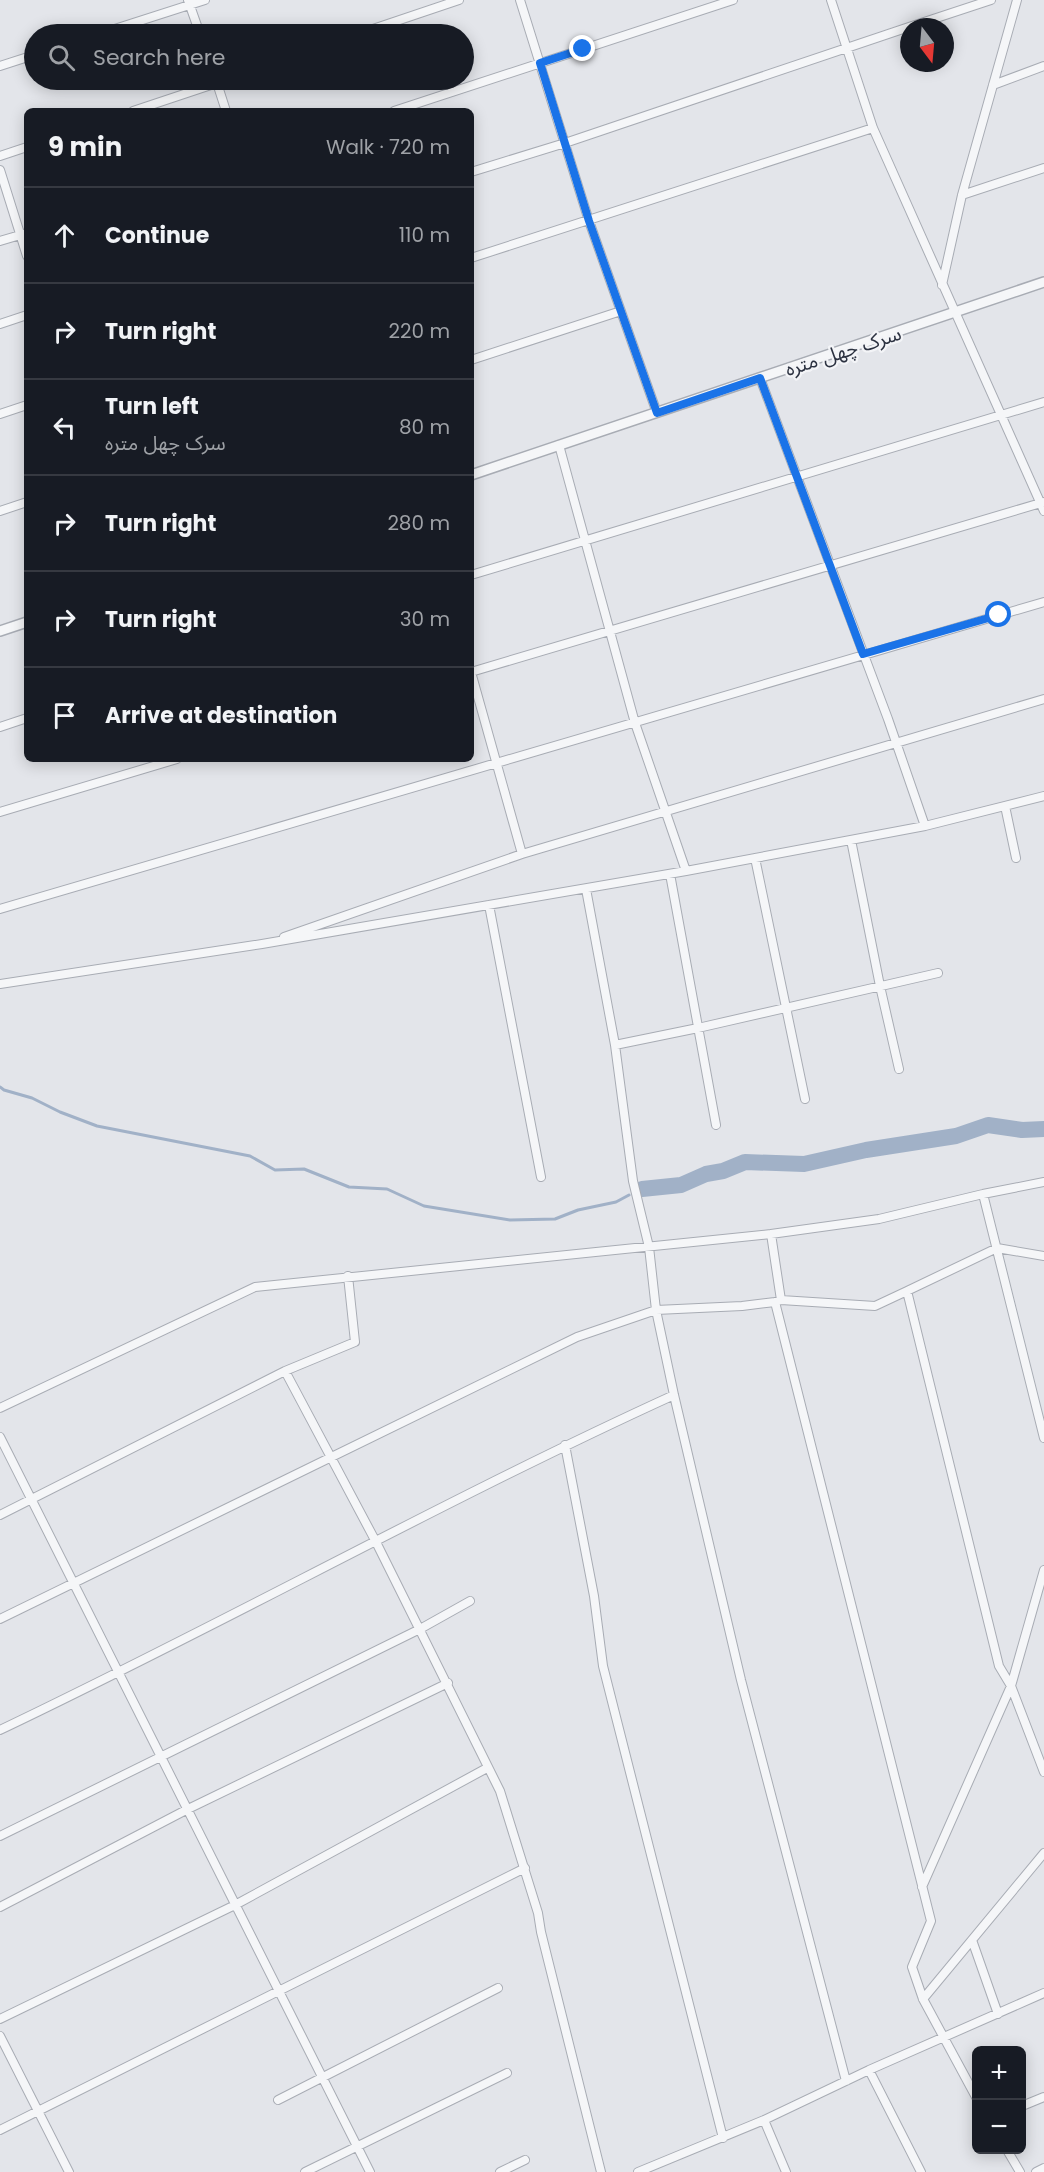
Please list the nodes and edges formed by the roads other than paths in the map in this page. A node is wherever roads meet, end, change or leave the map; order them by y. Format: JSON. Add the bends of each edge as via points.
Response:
{"nodes":[{"id":1,"x":205,"y":0,"type":"edge"},
{"id":2,"x":459,"y":0,"type":"edge"},
{"id":3,"x":520,"y":0,"type":"edge"},
{"id":4,"x":733,"y":0,"type":"edge"},
{"id":5,"x":831,"y":0,"type":"edge"},
{"id":6,"x":991,"y":0,"type":"edge"},
{"id":7,"x":1017,"y":0,"type":"edge"},
{"id":8,"x":189,"y":3,"type":"edge"},
{"id":9,"x":936,"y":18,"type":"edge"},
{"id":10,"x":128,"y":24,"type":"edge"},
{"id":11,"x":196,"y":24,"type":"edge"},
{"id":12,"x":388,"y":24,"type":"edge"},
{"id":13,"x":900,"y":30,"type":"edge"},
{"id":14,"x":846,"y":48,"type":"junction"},
{"id":15,"x":24,"y":58,"type":"edge"},
{"id":16,"x":540,"y":63,"type":"junction"},
{"id":17,"x":0,"y":66,"type":"edge"},
{"id":18,"x":1044,"y":66,"type":"edge"},
{"id":19,"x":474,"y":85,"type":"edge"},
{"id":20,"x":993,"y":85,"type":"junction"},
{"id":21,"x":192,"y":90,"type":"edge"},
{"id":22,"x":220,"y":90,"type":"edge"},
{"id":23,"x":458,"y":90,"type":"edge"},
{"id":24,"x":141,"y":108,"type":"edge"},
{"id":25,"x":225,"y":108,"type":"edge"},
{"id":26,"x":403,"y":108,"type":"edge"},
{"id":27,"x":873,"y":128,"type":"junction"},
{"id":28,"x":565,"y":143,"type":"junction"},
{"id":29,"x":24,"y":148,"type":"edge"},
{"id":30,"x":0,"y":156,"type":"edge"},
{"id":31,"x":1044,"y":168,"type":"edge"},
{"id":32,"x":0,"y":170,"type":"edge"},
{"id":33,"x":474,"y":171,"type":"edge"},
{"id":34,"x":962,"y":195,"type":"junction"},
{"id":35,"x":589,"y":221,"type":"junction"},
{"id":36,"x":24,"y":234,"type":"edge"},
{"id":37,"x":0,"y":241,"type":"edge"},
{"id":38,"x":474,"y":257,"type":"edge"},
{"id":39,"x":1044,"y":282,"type":"edge"},
{"id":40,"x":942,"y":285,"type":"junction"},
{"id":41,"x":621,"y":311,"type":"junction"},
{"id":42,"x":955,"y":313,"type":"junction"},
{"id":43,"x":24,"y":316,"type":"edge"},
{"id":44,"x":0,"y":324,"type":"edge"},
{"id":45,"x":474,"y":359,"type":"edge"},
{"id":46,"x":760,"y":378,"type":"junction"},
{"id":47,"x":1044,"y":402,"type":"edge"},
{"id":48,"x":24,"y":406,"type":"edge"},
{"id":49,"x":657,"y":413,"type":"junction"},
{"id":50,"x":0,"y":414,"type":"edge"},
{"id":51,"x":1002,"y":416,"type":"junction"},
{"id":52,"x":560,"y":445,"type":"junction"},
{"id":53,"x":474,"y":474,"type":"edge"},
{"id":54,"x":796,"y":477,"type":"junction"},
{"id":55,"x":24,"y":503,"type":"edge"},
{"id":56,"x":1043,"y":505,"type":"edge"},
{"id":57,"x":0,"y":511,"type":"edge"},
{"id":58,"x":585,"y":539,"type":"junction"},
{"id":59,"x":830,"y":565,"type":"junction"},
{"id":60,"x":474,"y":574,"type":"edge"},
{"id":61,"x":1044,"y":602,"type":"edge"},
{"id":62,"x":24,"y":623,"type":"edge"},
{"id":63,"x":610,"y":630,"type":"junction"},
{"id":64,"x":0,"y":631,"type":"edge"},
{"id":65,"x":863,"y":654,"type":"junction"},
{"id":66,"x":474,"y":671,"type":"edge"},
{"id":67,"x":474,"y":682,"type":"edge"},
{"id":68,"x":1044,"y":699,"type":"edge"},
{"id":69,"x":24,"y":719,"type":"edge"},
{"id":70,"x":635,"y":723,"type":"junction"},
{"id":71,"x":0,"y":727,"type":"edge"},
{"id":72,"x":896,"y":743,"type":"junction"},
{"id":73,"x":167,"y":762,"type":"edge"},
{"id":74,"x":497,"y":762,"type":"junction"},
{"id":75,"x":1044,"y":796,"type":"edge"},
{"id":76,"x":1005,"y":806,"type":"junction"},
{"id":77,"x":666,"y":811,"type":"junction"},
{"id":78,"x":0,"y":812,"type":"edge"},
{"id":79,"x":925,"y":826,"type":"junction"},
{"id":80,"x":851,"y":840,"type":"junction"},
{"id":81,"x":522,"y":854,"type":"junction"},
{"id":82,"x":755,"y":858,"type":"junction"},
{"id":83,"x":1016,"y":858,"type":"dead end"},
{"id":84,"x":686,"y":872,"type":"junction"},
{"id":85,"x":670,"y":874,"type":"junction"},
{"id":86,"x":586,"y":888,"type":"junction"},
{"id":87,"x":489,"y":905,"type":"junction"},
{"id":88,"x":0,"y":909,"type":"edge"},
{"id":89,"x":262,"y":944,"type":"junction"},
{"id":90,"x":938,"y":973,"type":"dead end"},
{"id":91,"x":0,"y":984,"type":"edge"},
{"id":92,"x":880,"y":986,"type":"junction"},
{"id":93,"x":787,"y":1008,"type":"junction"},
{"id":94,"x":699,"y":1028,"type":"junction"},
{"id":95,"x":615,"y":1045,"type":"junction"},
{"id":96,"x":899,"y":1069,"type":"dead end"},
{"id":97,"x":805,"y":1099,"type":"dead end"},
{"id":98,"x":716,"y":1125,"type":"dead end"},
{"id":99,"x":541,"y":1177,"type":"dead end"},
{"id":100,"x":1044,"y":1182,"type":"edge"},
{"id":101,"x":984,"y":1194,"type":"junction"},
{"id":102,"x":771,"y":1233,"type":"junction"},
{"id":103,"x":649,"y":1247,"type":"junction"},
{"id":104,"x":998,"y":1248,"type":"junction"},
{"id":105,"x":1044,"y":1256,"type":"edge"},
{"id":106,"x":348,"y":1276,"type":"junction"},
{"id":107,"x":907,"y":1291,"type":"junction"},
{"id":108,"x":778,"y":1301,"type":"junction"},
{"id":109,"x":656,"y":1310,"type":"junction"},
{"id":110,"x":285,"y":1371,"type":"junction"},
{"id":111,"x":674,"y":1395,"type":"junction"},
{"id":112,"x":0,"y":1408,"type":"edge"},
{"id":113,"x":0,"y":1437,"type":"edge"},
{"id":114,"x":1044,"y":1438,"type":"edge"},
{"id":115,"x":565,"y":1445,"type":"junction"},
{"id":116,"x":332,"y":1457,"type":"junction"},
{"id":117,"x":32,"y":1499,"type":"junction"},
{"id":118,"x":0,"y":1515,"type":"edge"},
{"id":119,"x":376,"y":1542,"type":"junction"},
{"id":120,"x":1044,"y":1570,"type":"edge"},
{"id":121,"x":74,"y":1583,"type":"junction"},
{"id":122,"x":470,"y":1601,"type":"dead end"},
{"id":123,"x":0,"y":1619,"type":"edge"},
{"id":124,"x":420,"y":1629,"type":"junction"},
{"id":125,"x":119,"y":1673,"type":"junction"},
{"id":126,"x":447,"y":1683,"type":"junction"},
{"id":127,"x":1011,"y":1686,"type":"junction"},
{"id":128,"x":0,"y":1730,"type":"edge"},
{"id":129,"x":161,"y":1757,"type":"junction"},
{"id":130,"x":487,"y":1768,"type":"junction"},
{"id":131,"x":1044,"y":1772,"type":"edge"},
{"id":132,"x":188,"y":1809,"type":"junction"},
{"id":133,"x":0,"y":1836,"type":"edge"},
{"id":134,"x":1044,"y":1852,"type":"edge"},
{"id":135,"x":525,"y":1868,"type":"junction"},
{"id":136,"x":922,"y":1887,"type":"junction"},
{"id":137,"x":236,"y":1905,"type":"junction"},
{"id":138,"x":0,"y":1907,"type":"edge"},
{"id":139,"x":972,"y":1940,"type":"junction"},
{"id":140,"x":498,"y":1988,"type":"dead end"},
{"id":141,"x":278,"y":1990,"type":"junction"},
{"id":142,"x":1044,"y":1993,"type":"edge"},
{"id":143,"x":922,"y":1999,"type":"junction"},
{"id":144,"x":998,"y":2014,"type":"junction"},
{"id":145,"x":0,"y":2019,"type":"edge"},
{"id":146,"x":0,"y":2036,"type":"edge"},
{"id":147,"x":944,"y":2039,"type":"junction"},
{"id":148,"x":869,"y":2070,"type":"junction"},
{"id":149,"x":507,"y":2073,"type":"dead end"},
{"id":150,"x":323,"y":2079,"type":"junction"},
{"id":151,"x":846,"y":2081,"type":"junction"},
{"id":152,"x":972,"y":2090,"type":"edge"},
{"id":153,"x":1044,"y":2097,"type":"edge"},
{"id":154,"x":278,"y":2100,"type":"dead end"},
{"id":155,"x":1026,"y":2104,"type":"edge"},
{"id":156,"x":38,"y":2111,"type":"junction"},
{"id":157,"x":764,"y":2120,"type":"junction"},
{"id":158,"x":0,"y":2130,"type":"edge"},
{"id":159,"x":723,"y":2138,"type":"junction"},
{"id":160,"x":357,"y":2147,"type":"junction"},
{"id":161,"x":1009,"y":2154,"type":"edge"},
{"id":162,"x":525,"y":2160,"type":"dead end"},
{"id":163,"x":1044,"y":2168,"type":"edge"},
{"id":164,"x":649,"y":2170,"type":"edge"},
{"id":165,"x":69,"y":2172,"type":"edge"},
{"id":166,"x":305,"y":2172,"type":"edge"},
{"id":167,"x":370,"y":2172,"type":"edge"},
{"id":168,"x":500,"y":2172,"type":"edge"},
{"id":169,"x":601,"y":2172,"type":"edge"},
{"id":170,"x":638,"y":2172,"type":"edge"},
{"id":171,"x":786,"y":2172,"type":"edge"},
{"id":172,"x":921,"y":2172,"type":"edge"},
{"id":173,"x":1020,"y":2172,"type":"edge"},
{"id":174,"x":1036,"y":2172,"type":"edge"}],
"edges":[{"from":1,"to":8,"type":"street"},
{"from":2,"to":12,"type":"street"},
{"from":3,"to":16,"type":"street"},
{"from":4,"to":16,"type":"street"},
{"from":5,"to":14,"type":"street"},
{"from":6,"to":9,"type":"street"},
{"from":7,"to":20,"type":"street"},
{"from":8,"to":10,"type":"street"},
{"from":8,"to":11,"type":"street"},
{"from":13,"to":14,"type":"street"},
{"from":14,"to":27,"type":"street"},
{"from":14,"to":28,"type":"street"},
{"from":15,"to":17,"type":"street"},
{"from":16,"to":19,"type":"street"},
{"from":16,"to":28,"type":"street"},
{"from":18,"to":20,"type":"street"},
{"from":20,"to":34,"type":"street"},
{"from":21,"to":24,"type":"street"},
{"from":22,"to":25,"type":"street"},
{"from":23,"to":26,"type":"street"},
{"from":27,"to":35,"type":"street"},
{"from":27,"to":40,"type":"street"},
{"from":28,"to":33,"type":"street"},
{"from":28,"to":35,"type":"street"},
{"from":29,"to":30,"type":"street"},
{"from":31,"to":34,"type":"street"},
{"from":32,"to":36,"type":"street"},
{"from":34,"to":40,"type":"street"},
{"from":35,"to":38,"type":"street"},
{"from":35,"to":41,"type":"street"},
{"from":36,"to":37,"type":"street"},
{"from":39,"to":42,"type":"street","name":"سرک چهل متره"},
{"from":40,"to":42,"type":"street"},
{"from":41,"to":45,"type":"street"},
{"from":41,"to":49,"type":"street"},
{"from":42,"to":46,"type":"street","name":"سرک چهل متره"},
{"from":42,"to":51,"type":"street"},
{"from":43,"to":44,"type":"street"},
{"from":46,"to":49,"type":"street","name":"سرک چهل متره"},
{"from":46,"to":54,"type":"street"},
{"from":47,"to":51,"type":"street"},
{"from":48,"to":50,"type":"street"},
{"from":49,"to":52,"type":"street","name":"سرک چهل متره"},
{"from":51,"to":54,"type":"street"},
{"from":51,"to":56,"type":"street"},
{"from":52,"to":53,"type":"street","name":"سرک چهل متره"},
{"from":52,"to":58,"type":"street"},
{"from":54,"to":58,"type":"street"},
{"from":54,"to":59,"type":"street"},
{"from":55,"to":57,"type":"street"},
{"from":56,"to":59,"type":"street"},
{"from":58,"to":60,"type":"street"},
{"from":58,"to":63,"type":"street"},
{"from":59,"to":63,"type":"street"},
{"from":59,"to":65,"type":"street"},
{"from":61,"to":65,"type":"street"},
{"from":62,"to":64,"type":"street"},
{"from":63,"to":66,"type":"street"},
{"from":63,"to":70,"type":"street"},
{"from":65,"to":70,"type":"street"},
{"from":65,"to":72,"type":"street"},
{"from":67,"to":74,"type":"street"},
{"from":68,"to":72,"type":"street"},
{"from":69,"to":71,"type":"street"},
{"from":70,"to":74,"type":"street"},
{"from":70,"to":77,"type":"street"},
{"from":72,"to":77,"type":"street"},
{"from":72,"to":79,"type":"street"},
{"from":73,"to":78,"type":"street"},
{"from":74,"to":81,"type":"street"},
{"from":74,"to":88,"type":"street"},
{"from":75,"to":76,"type":"street"},
{"from":76,"to":79,"type":"street"},
{"from":76,"to":83,"type":"street"},
{"from":77,"to":81,"type":"street"},
{"from":77,"to":84,"type":"street"},
{"from":79,"to":80,"type":"street"},
{"from":80,"to":82,"type":"street"},
{"from":80,"to":92,"type":"street"},
{"from":81,"to":89,"type":"street"},
{"from":82,"to":84,"type":"street"},
{"from":82,"to":93,"type":"street"},
{"from":84,"to":85,"type":"street"},
{"from":85,"to":86,"type":"street"},
{"from":85,"to":94,"type":"street"},
{"from":86,"to":87,"type":"street"},
{"from":86,"to":95,"type":"street"},
{"from":87,"to":89,"type":"street"},
{"from":87,"to":99,"type":"street"},
{"from":89,"to":91,"type":"street"},
{"from":90,"to":92,"type":"street"},
{"from":92,"to":93,"type":"street"},
{"from":92,"to":96,"type":"street"},
{"from":93,"to":94,"type":"street"},
{"from":93,"to":97,"type":"street"},
{"from":94,"to":95,"type":"street"},
{"from":94,"to":98,"type":"street"},
{"from":95,"to":103,"type":"street","via":[[633,1181]]},
{"from":100,"to":101,"type":"street"},
{"from":101,"to":102,"type":"street","via":[[879,1219]]},
{"from":101,"to":104,"type":"street"},
{"from":102,"to":103,"type":"street"},
{"from":102,"to":108,"type":"street"},
{"from":103,"to":106,"type":"street"},
{"from":103,"to":109,"type":"street"},
{"from":104,"to":105,"type":"street"},
{"from":104,"to":107,"type":"street"},
{"from":104,"to":114,"type":"street"},
{"from":106,"to":110,"type":"street","via":[[355,1342]]},
{"from":106,"to":112,"type":"street","via":[[255,1287]]},
{"from":107,"to":108,"type":"street","via":[[875,1306]]},
{"from":107,"to":127,"type":"street","via":[[999,1666]]},
{"from":108,"to":109,"type":"street"},
{"from":108,"to":136,"type":"street"},
{"from":109,"to":111,"type":"street"},
{"from":109,"to":116,"type":"street","via":[[577,1337]]},
{"from":110,"to":116,"type":"street"},
{"from":110,"to":117,"type":"street"},
{"from":111,"to":115,"type":"street"},
{"from":111,"to":151,"type":"street","via":[[741,1680]]},
{"from":113,"to":117,"type":"street"},
{"from":115,"to":119,"type":"street"},
{"from":115,"to":159,"type":"street","via":[[603,1666]]},
{"from":116,"to":119,"type":"street"},
{"from":116,"to":121,"type":"street"},
{"from":117,"to":118,"type":"street"},
{"from":117,"to":121,"type":"street"},
{"from":119,"to":124,"type":"street"},
{"from":119,"to":125,"type":"street"},
{"from":120,"to":127,"type":"street"},
{"from":121,"to":123,"type":"street"},
{"from":121,"to":125,"type":"street"},
{"from":122,"to":124,"type":"street"},
{"from":124,"to":126,"type":"street"},
{"from":124,"to":129,"type":"street"},
{"from":125,"to":128,"type":"street"},
{"from":125,"to":129,"type":"street"},
{"from":126,"to":130,"type":"street"},
{"from":126,"to":132,"type":"street"},
{"from":127,"to":131,"type":"street"},
{"from":127,"to":136,"type":"street"},
{"from":129,"to":132,"type":"street"},
{"from":129,"to":133,"type":"street"},
{"from":130,"to":135,"type":"street","via":[[500,1791]]},
{"from":130,"to":137,"type":"street"},
{"from":132,"to":137,"type":"street"},
{"from":132,"to":138,"type":"street"},
{"from":134,"to":139,"type":"street"},
{"from":135,"to":141,"type":"street"},
{"from":135,"to":169,"type":"street"},
{"from":136,"to":143,"type":"street","via":[[930,1921],[912,1967]]},
{"from":137,"to":141,"type":"street"},
{"from":137,"to":145,"type":"street"},
{"from":139,"to":143,"type":"street"},
{"from":139,"to":144,"type":"street"},
{"from":140,"to":150,"type":"street"},
{"from":141,"to":150,"type":"street"},
{"from":141,"to":156,"type":"street"},
{"from":142,"to":144,"type":"street"},
{"from":143,"to":147,"type":"street"},
{"from":144,"to":147,"type":"street"},
{"from":146,"to":156,"type":"street"},
{"from":147,"to":148,"type":"street"},
{"from":147,"to":152,"type":"street"},
{"from":148,"to":151,"type":"street"},
{"from":148,"to":172,"type":"street"},
{"from":149,"to":160,"type":"street"},
{"from":150,"to":154,"type":"street"},
{"from":150,"to":160,"type":"street"},
{"from":151,"to":157,"type":"street"},
{"from":153,"to":155,"type":"street"},
{"from":156,"to":158,"type":"street"},
{"from":156,"to":165,"type":"street"},
{"from":157,"to":159,"type":"street"},
{"from":157,"to":171,"type":"street"},
{"from":159,"to":164,"type":"street"},
{"from":160,"to":166,"type":"street"},
{"from":160,"to":167,"type":"street"},
{"from":161,"to":173,"type":"street"},
{"from":162,"to":168,"type":"street"},
{"from":163,"to":174,"type":"street"},
{"from":164,"to":170,"type":"street"}]}
